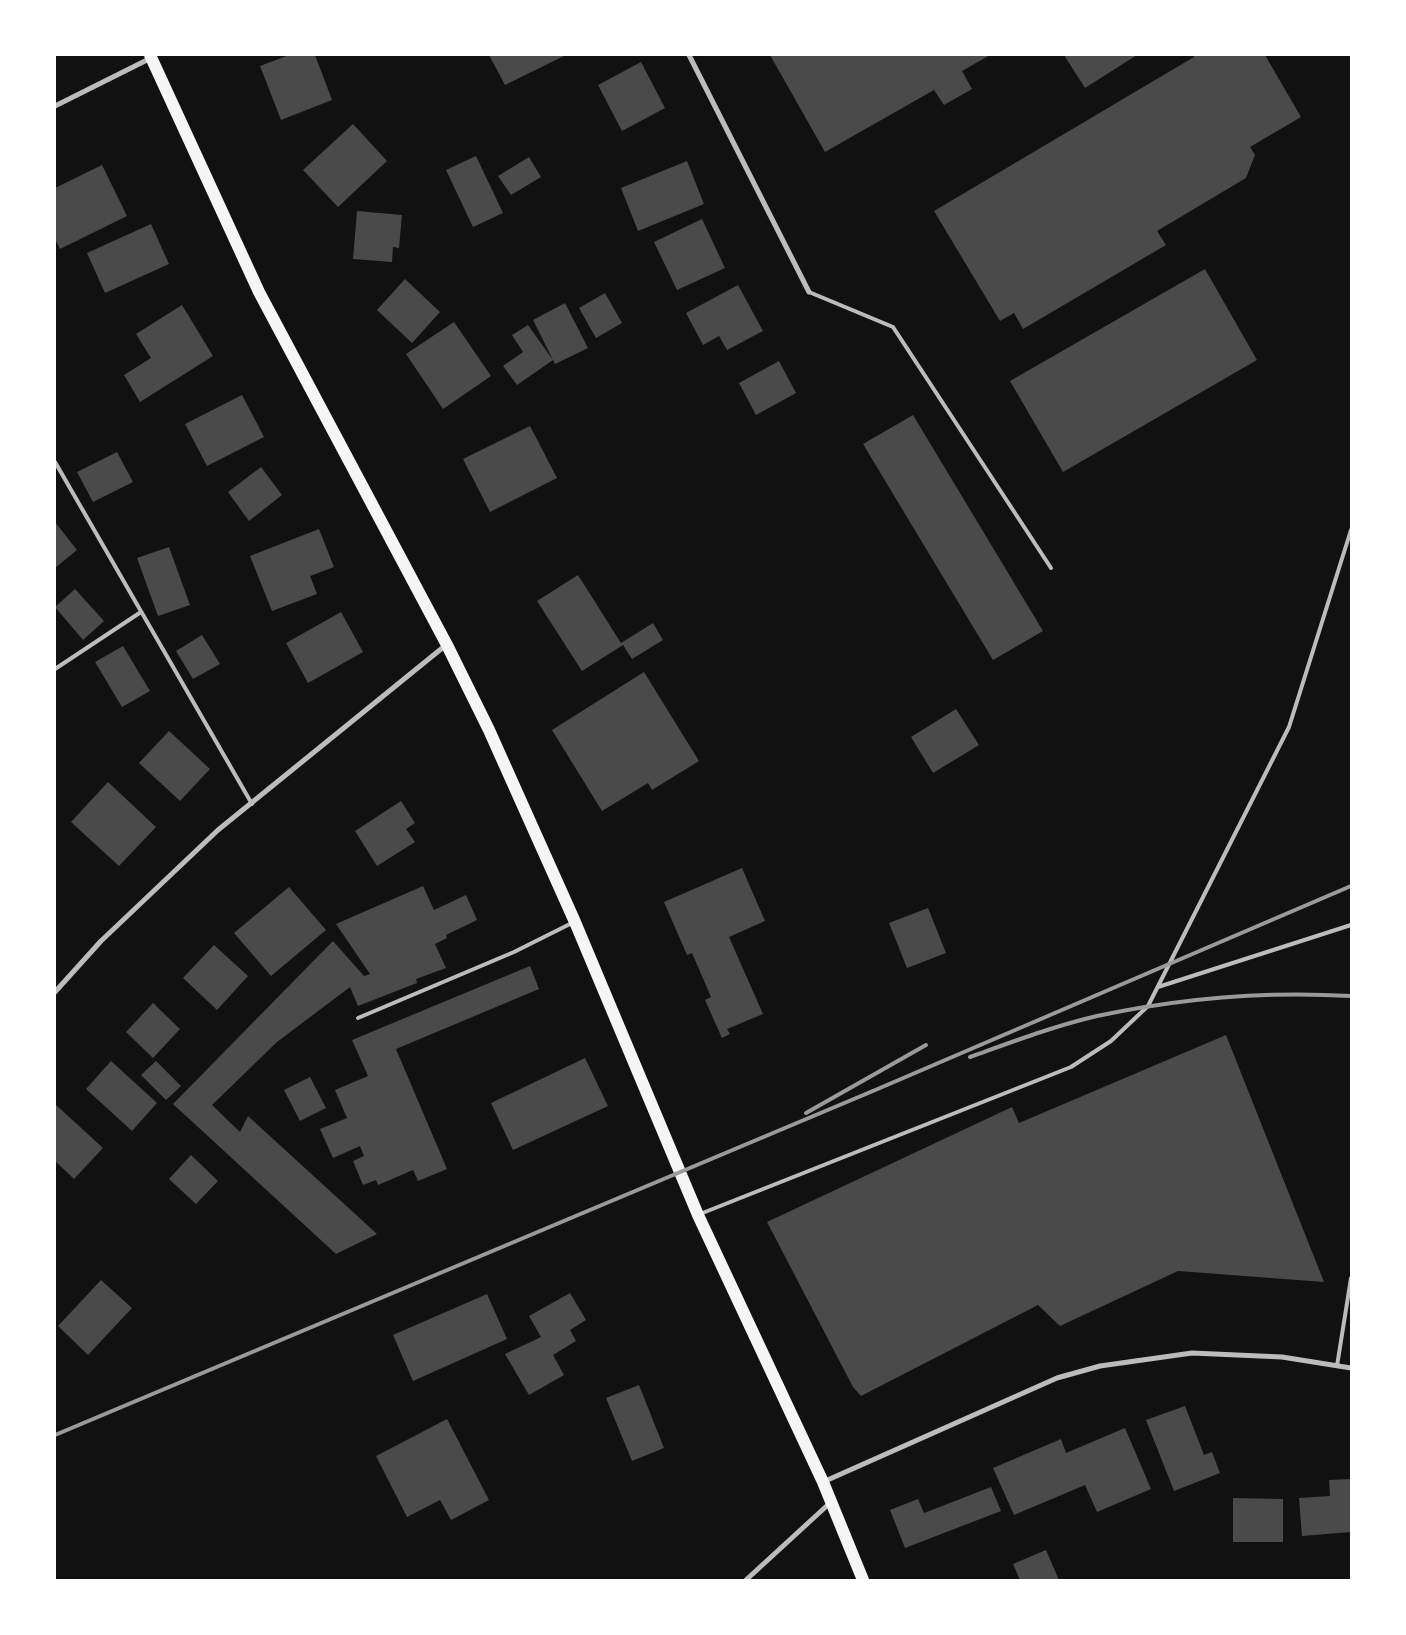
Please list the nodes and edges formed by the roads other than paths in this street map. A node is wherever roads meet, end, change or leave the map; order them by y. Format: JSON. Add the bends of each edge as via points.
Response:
{"nodes":[{"id":1,"x":689,"y":55,"type":"edge"},
{"id":2,"x":152,"y":56,"type":"edge"},
{"id":3,"x":55,"y":106,"type":"edge"},
{"id":4,"x":810,"y":292,"type":"joint"},
{"id":5,"x":55,"y":462,"type":"edge"},
{"id":6,"x":1351,"y":530,"type":"edge"},
{"id":7,"x":1051,"y":568,"type":"dead end"},
{"id":8,"x":141,"y":612,"type":"junction"},
{"id":9,"x":447,"y":645,"type":"junction"},
{"id":10,"x":55,"y":669,"type":"edge"},
{"id":11,"x":252,"y":804,"type":"junction"},
{"id":12,"x":574,"y":922,"type":"junction"},
{"id":13,"x":1351,"y":925,"type":"edge"},
{"id":14,"x":1158,"y":987,"type":"junction"},
{"id":15,"x":55,"y":992,"type":"edge"},
{"id":16,"x":358,"y":1018,"type":"dead end"},
{"id":17,"x":698,"y":1214,"type":"junction"},
{"id":18,"x":1351,"y":1278,"type":"edge"},
{"id":19,"x":1337,"y":1366,"type":"junction"},
{"id":20,"x":1351,"y":1368,"type":"edge"},
{"id":21,"x":823,"y":1482,"type":"junction"},
{"id":22,"x":831,"y":1501,"type":"junction"},
{"id":23,"x":746,"y":1580,"type":"edge"},
{"id":24,"x":863,"y":1580,"type":"edge"}],
"edges":[{"from":1,"to":4,"type":"street"},
{"from":2,"to":3,"type":"street"},
{"from":2,"to":9,"type":"main road","via":[[259,292]]},
{"from":4,"to":7,"type":"lane","via":[[893,326]]},
{"from":5,"to":8,"type":"lane"},
{"from":6,"to":14,"type":"lane","via":[[1289,726]]},
{"from":8,"to":10,"type":"lane"},
{"from":8,"to":11,"type":"lane"},
{"from":9,"to":11,"type":"street"},
{"from":9,"to":12,"type":"main road"},
{"from":11,"to":15,"type":"street","via":[[218,830],[101,941]]},
{"from":12,"to":16,"type":"lane","via":[[514,952]]},
{"from":12,"to":17,"type":"main road"},
{"from":13,"to":14,"type":"lane"},
{"from":14,"to":17,"type":"lane","via":[[1148,1006],[1111,1040],[1071,1067]]},
{"from":17,"to":21,"type":"main road"},
{"from":18,"to":19,"type":"lane"},
{"from":19,"to":20,"type":"street"},
{"from":19,"to":21,"type":"street","via":[[1282,1357],[1192,1352],[1100,1366],[1057,1378]]},
{"from":21,"to":22,"type":"main road"},
{"from":22,"to":23,"type":"street"},
{"from":22,"to":24,"type":"main road"}]}
